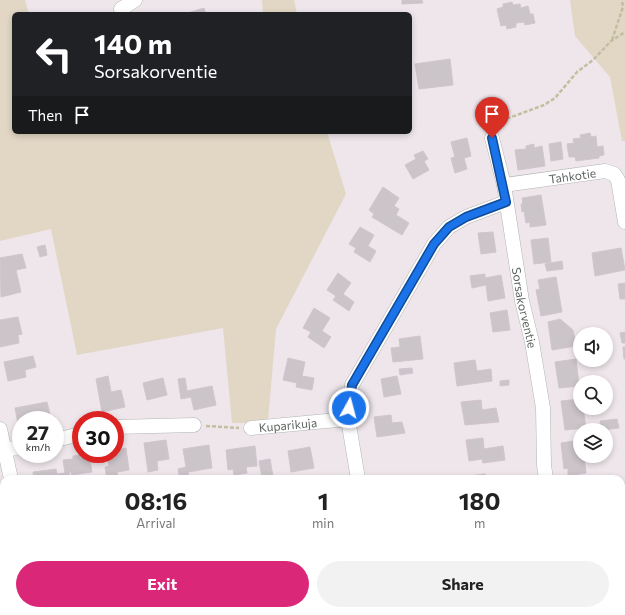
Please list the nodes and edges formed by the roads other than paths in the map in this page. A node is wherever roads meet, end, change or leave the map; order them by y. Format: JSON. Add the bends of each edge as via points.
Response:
{"nodes":[{"id":1,"x":135,"y":0,"type":"edge"},
{"id":2,"x":121,"y":8,"type":"dead end"},
{"id":3,"x":492,"y":138,"type":"road end"},
{"id":4,"x":504,"y":186,"type":"junction"},
{"id":5,"x":506,"y":202,"type":"junction"},
{"id":6,"x":625,"y":222,"type":"edge"},
{"id":7,"x":348,"y":419,"type":"junction"},
{"id":8,"x":194,"y":425,"type":"road end"},
{"id":9,"x":124,"y":427,"type":"edge"},
{"id":10,"x":251,"y":428,"type":"road end"},
{"id":11,"x":0,"y":429,"type":"edge"},
{"id":12,"x":12,"y":449,"type":"edge"},
{"id":13,"x":5,"y":450,"type":"junction"},
{"id":14,"x":10,"y":475,"type":"edge"},
{"id":15,"x":357,"y":475,"type":"edge"},
{"id":16,"x":545,"y":475,"type":"edge"}],
"edges":[{"from":1,"to":2,"type":"street"},
{"from":3,"to":4,"type":"street","name":"Sorsakorventie"},
{"from":4,"to":5,"type":"street","name":"Sorsakorventie"},
{"from":4,"to":6,"type":"street","name":"Tahkotie","via":[[605,171],[614,174],[618,180]]},
{"from":5,"to":7,"type":"street","via":[[466,217],[449,227],[434,244],[352,385]]},
{"from":5,"to":16,"type":"street","name":"Sorsakorventie","via":[[543,408]]},
{"from":7,"to":10,"type":"street","name":"Kuparikuja"},
{"from":7,"to":15,"type":"street"},
{"from":8,"to":9,"type":"street"},
{"from":11,"to":13,"type":"street"},
{"from":12,"to":13,"type":"street"},
{"from":13,"to":14,"type":"street"}]}
